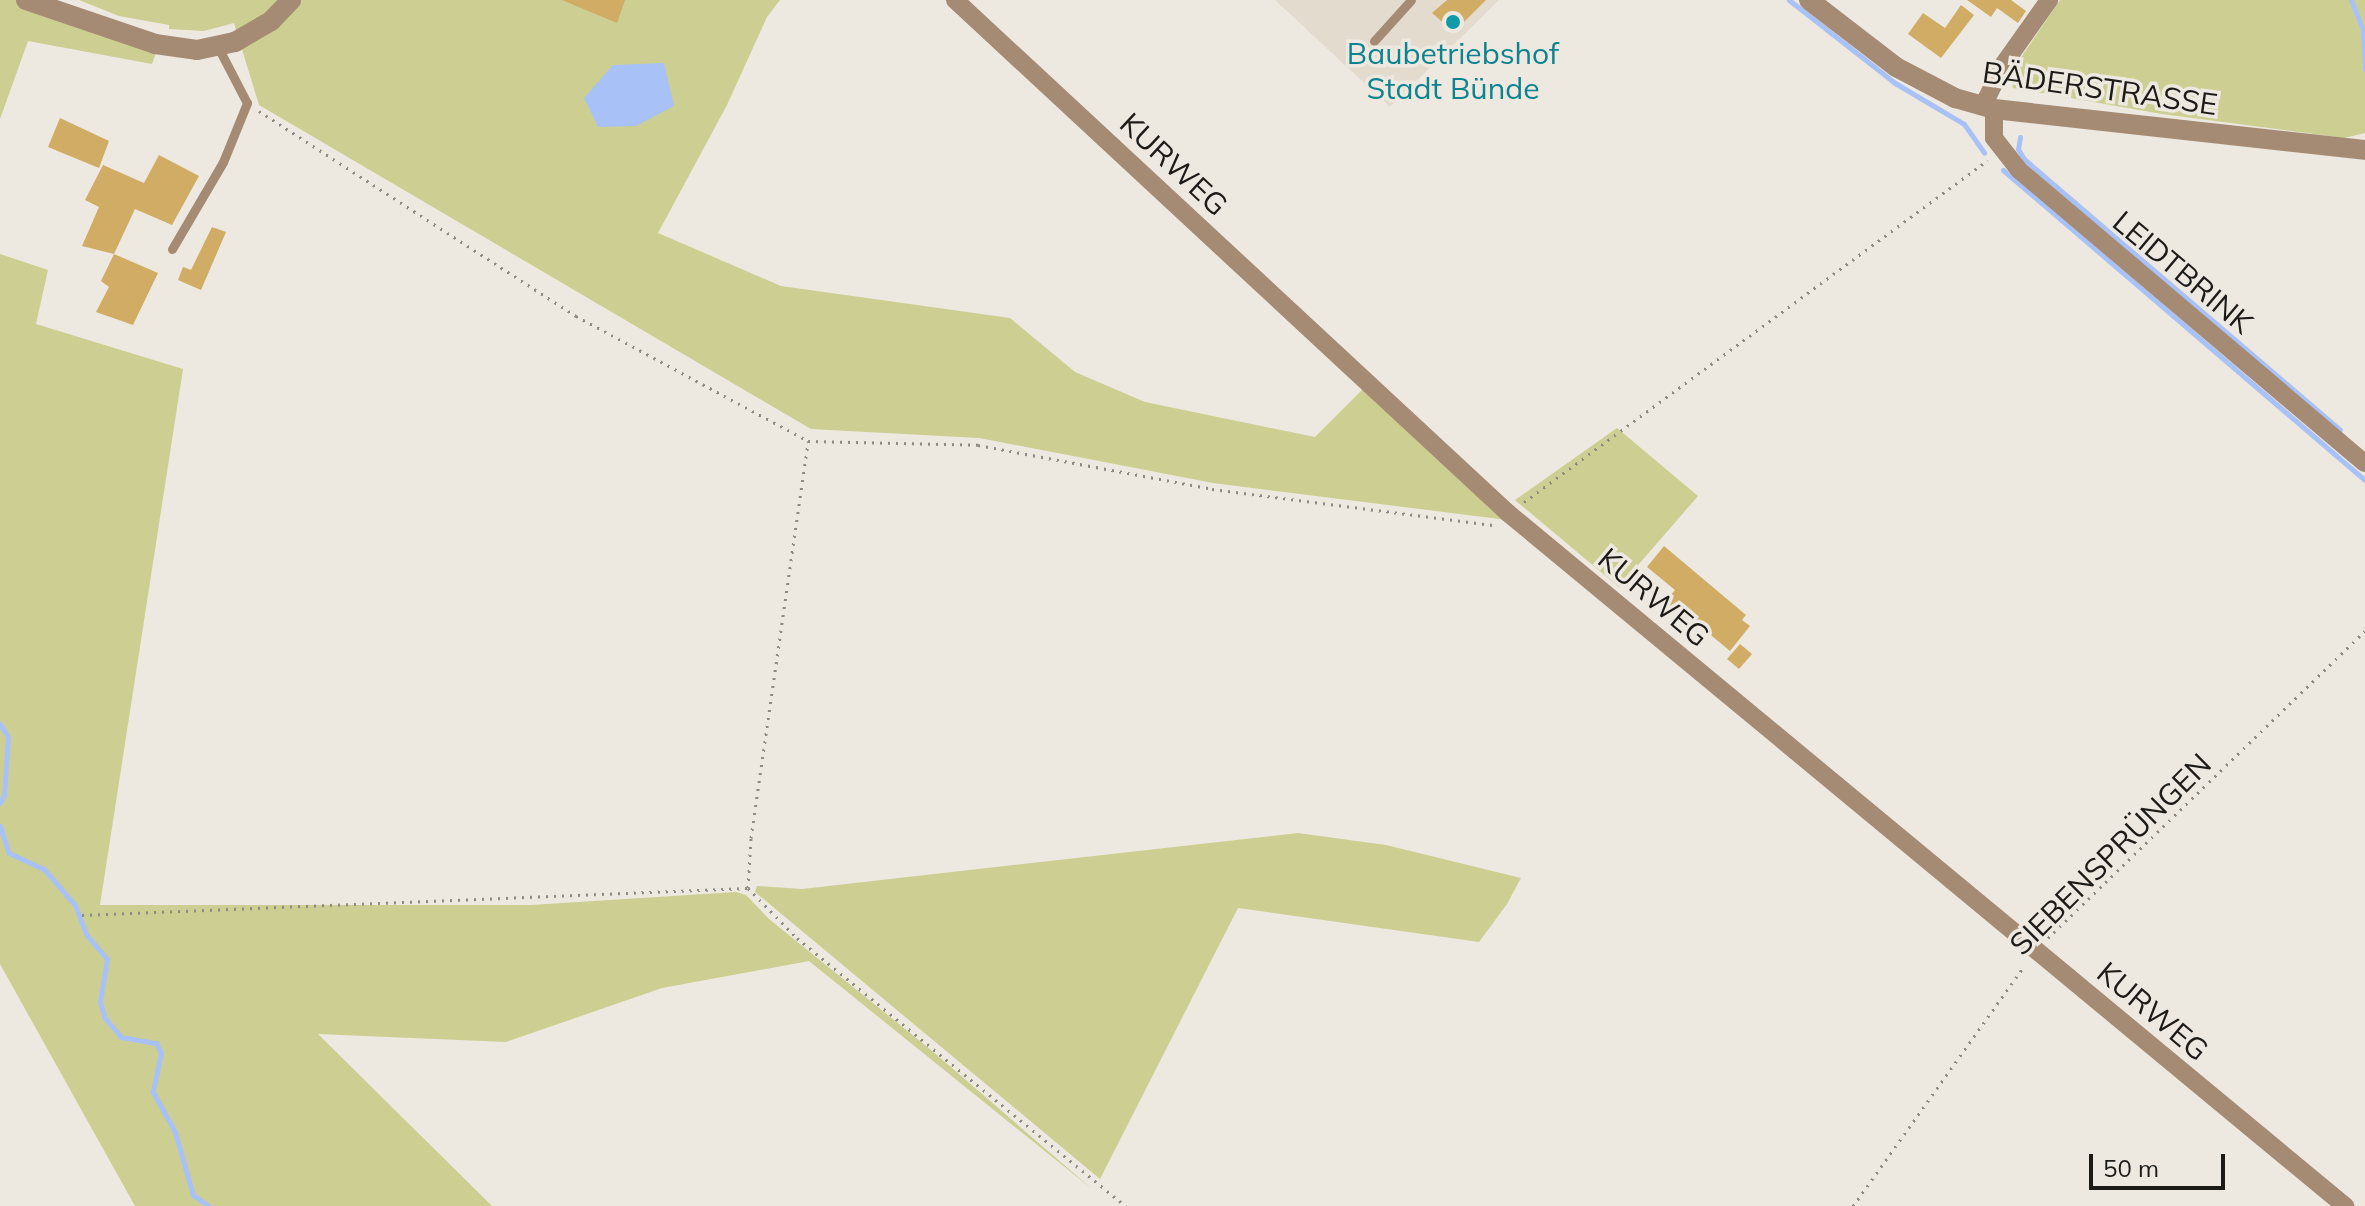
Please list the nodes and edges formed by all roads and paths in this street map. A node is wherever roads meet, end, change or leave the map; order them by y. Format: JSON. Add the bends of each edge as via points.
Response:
{"nodes":[{"id":1,"x":26,"y":0,"type":"edge"},
{"id":2,"x":291,"y":0,"type":"edge"},
{"id":3,"x":955,"y":0,"type":"edge"},
{"id":4,"x":1411,"y":0,"type":"edge"},
{"id":5,"x":1809,"y":0,"type":"edge"},
{"id":6,"x":2049,"y":0,"type":"edge"},
{"id":7,"x":1374,"y":41,"type":"dead end"},
{"id":8,"x":217,"y":47,"type":"junction"},
{"id":9,"x":247,"y":103,"type":"junction"},
{"id":10,"x":1989,"y":107,"type":"junction"},
{"id":11,"x":2365,"y":150,"type":"edge"},
{"id":12,"x":2001,"y":151,"type":"junction"},
{"id":13,"x":172,"y":249,"type":"dead end"},
{"id":14,"x":808,"y":441,"type":"junction"},
{"id":15,"x":2365,"y":463,"type":"edge"},
{"id":16,"x":1502,"y":519,"type":"junction"},
{"id":17,"x":2365,"y":631,"type":"edge"},
{"id":18,"x":748,"y":888,"type":"junction"},
{"id":19,"x":82,"y":915,"type":"dead end"},
{"id":20,"x":2036,"y":950,"type":"junction"},
{"id":21,"x":1126,"y":1206,"type":"edge"},
{"id":22,"x":1853,"y":1206,"type":"edge"},
{"id":23,"x":2345,"y":1206,"type":"edge"}],
"edges":[{"from":1,"to":8,"type":"street","via":[[178,50]]},
{"from":2,"to":8,"type":"street","via":[[253,32]]},
{"from":3,"to":16,"type":"street","name":"KURWEG"},
{"from":4,"to":7,"type":"lane"},
{"from":5,"to":10,"type":"street","name":"BÄDERSTRASSE","via":[[1922,84]]},
{"from":6,"to":10,"type":"street","via":[[2003,65]]},
{"from":8,"to":9,"type":"lane"},
{"from":9,"to":13,"type":"lane","via":[[223,162]]},
{"from":9,"to":14,"type":"path","via":[[576,316]]},
{"from":10,"to":11,"type":"street","name":"BÄDERSTRASSE"},
{"from":10,"to":12,"type":"street"},
{"from":12,"to":15,"type":"street","name":"LEIDTBRINK"},
{"from":12,"to":16,"type":"path"},
{"from":14,"to":16,"type":"path","via":[[978,445],[1212,489]]},
{"from":14,"to":18,"type":"path"},
{"from":16,"to":20,"type":"street","name":"KURWEG"},
{"from":17,"to":20,"type":"path","name":"SIEBENSPRÜNGEN"},
{"from":18,"to":19,"type":"path"},
{"from":18,"to":21,"type":"path","via":[[797,938]]},
{"from":20,"to":22,"type":"path","name":"SIEBENSPRÜNGEN"},
{"from":20,"to":23,"type":"street","name":"KURWEG"}]}
